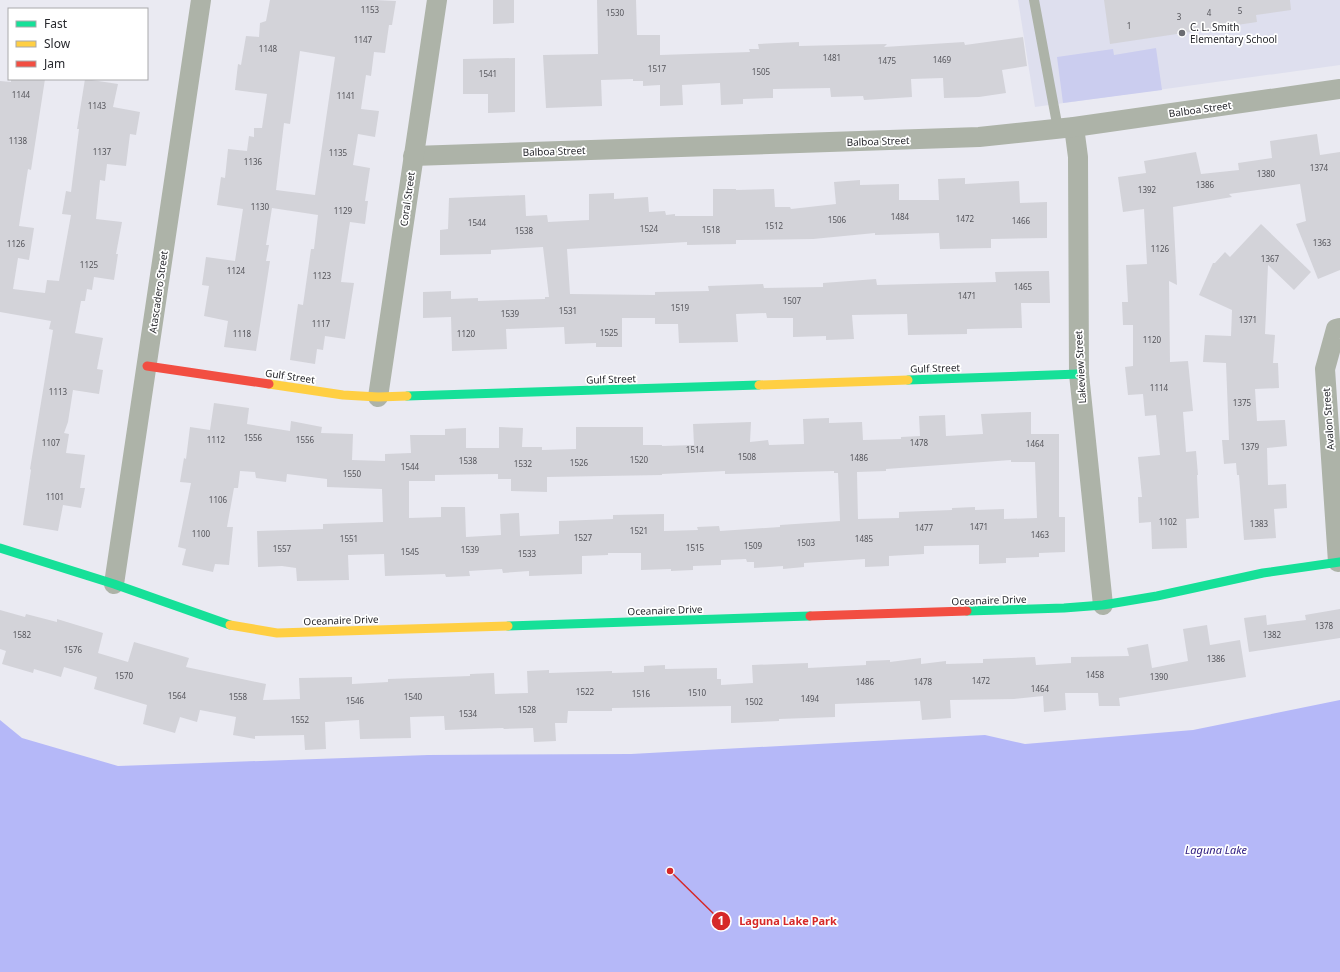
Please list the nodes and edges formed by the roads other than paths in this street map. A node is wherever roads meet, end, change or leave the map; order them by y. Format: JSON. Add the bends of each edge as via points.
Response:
{"nodes":[{"id":1,"x":201,"y":0,"type":"edge"},
{"id":2,"x":436,"y":0,"type":"edge"},
{"id":3,"x":1034,"y":0,"type":"edge"},
{"id":4,"x":1340,"y":89,"type":"edge"},
{"id":5,"x":1066,"y":128,"type":"junction"},
{"id":6,"x":413,"y":156,"type":"junction"},
{"id":7,"x":1340,"y":328,"type":"edge"},
{"id":8,"x":147,"y":366,"type":"junction"},
{"id":9,"x":1079,"y":374,"type":"junction"},
{"id":10,"x":378,"y":397,"type":"junction"},
{"id":11,"x":0,"y":548,"type":"edge"},
{"id":12,"x":1339,"y":562,"type":"edge"},
{"id":13,"x":114,"y":584,"type":"junction"},
{"id":14,"x":1103,"y":605,"type":"junction"}],
"edges":[{"from":1,"to":8,"type":"street","name":"Atascadero Street"},
{"from":2,"to":6,"type":"street","name":"Coral Street"},
{"from":3,"to":5,"type":"lane"},
{"from":4,"to":5,"type":"street","name":"Balboa Street"},
{"from":5,"to":6,"type":"street","name":"Balboa Street","via":[[979,137]]},
{"from":5,"to":9,"type":"street","name":"Lakeview Street","via":[[1078,158]]},
{"from":6,"to":10,"type":"street","name":"Coral Street"},
{"from":7,"to":12,"type":"street","name":"Avalon Street","via":[[1336,329],[1325,369]]},
{"from":8,"to":10,"type":"street","name":"Gulf Street","via":[[343,395]]},
{"from":8,"to":13,"type":"street","name":"Atascadero Street"},
{"from":9,"to":10,"type":"street","name":"Gulf Street"},
{"from":9,"to":14,"type":"street","name":"Lakeview Street"},
{"from":11,"to":13,"type":"street","name":"Oceanaire Drive"},
{"from":12,"to":14,"type":"street","name":"Oceanaire Drive","via":[[1263,573]]},
{"from":13,"to":14,"type":"street","name":"Oceanaire Drive","via":[[228,625],[277,633]]}]}
